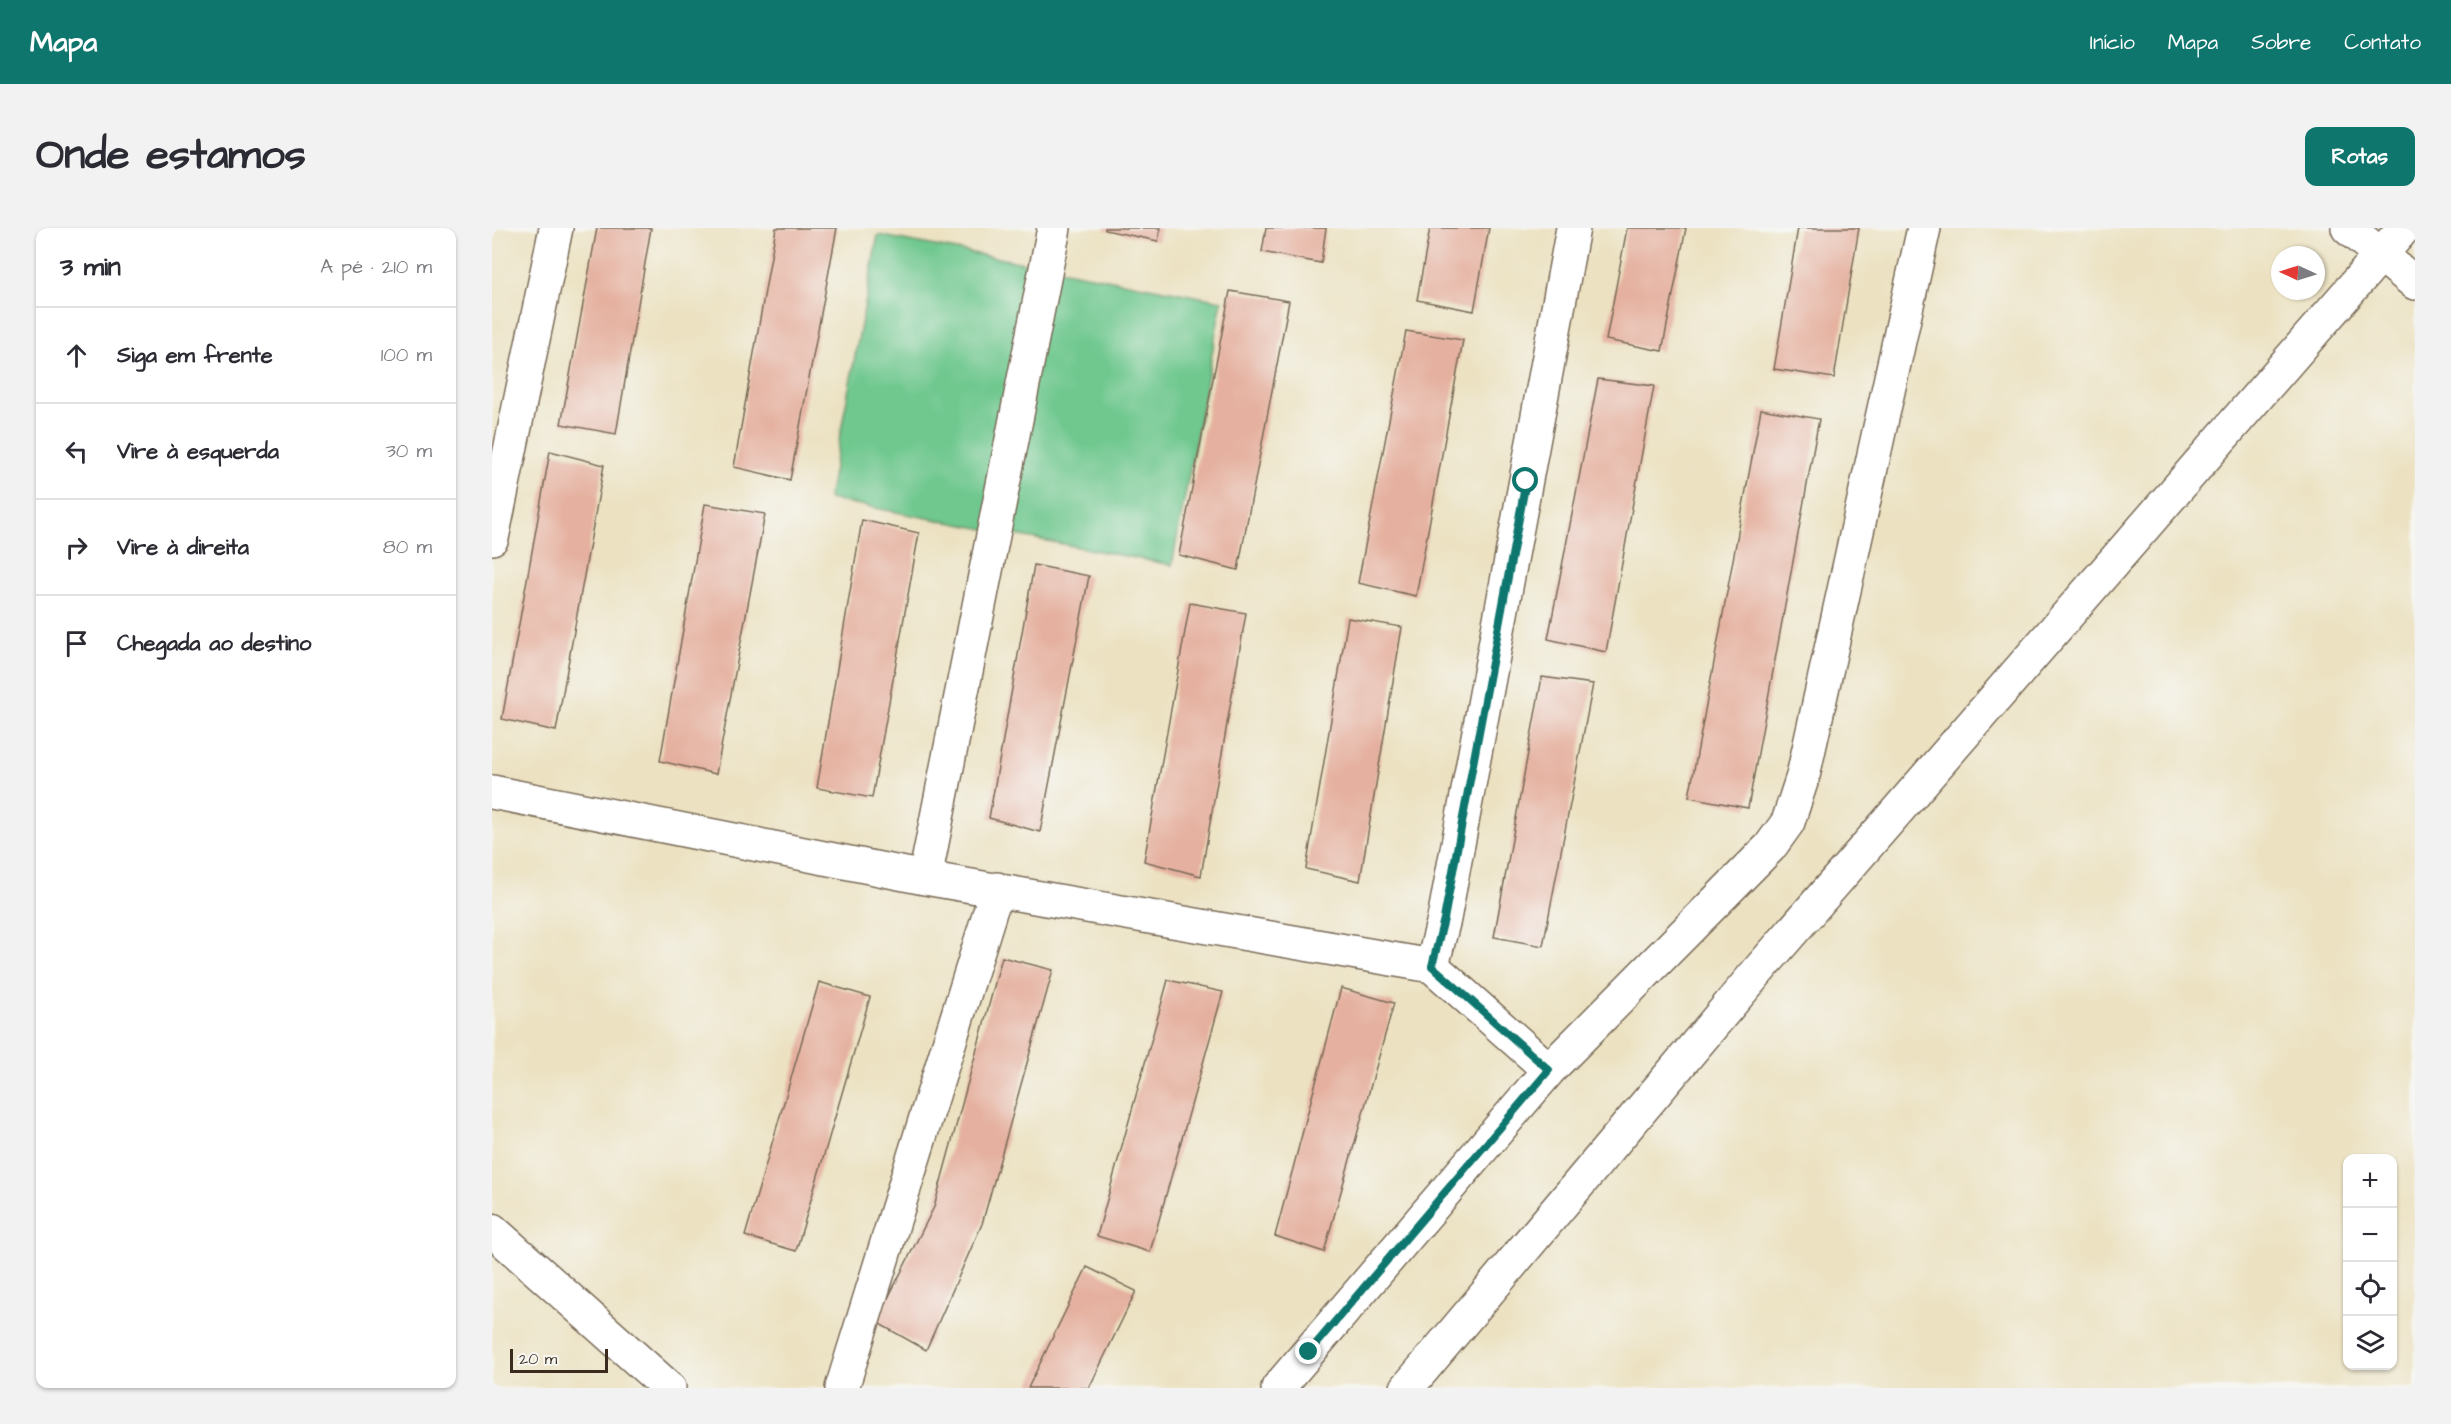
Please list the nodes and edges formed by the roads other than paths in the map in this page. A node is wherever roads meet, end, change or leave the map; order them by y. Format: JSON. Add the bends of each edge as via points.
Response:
{"nodes":[{"id":1,"x":556,"y":228,"type":"edge"},
{"id":2,"x":1054,"y":228,"type":"edge"},
{"id":3,"x":1573,"y":228,"type":"edge"},
{"id":4,"x":1923,"y":228,"type":"edge"},
{"id":5,"x":2348,"y":228,"type":"edge"},
{"id":6,"x":2404,"y":228,"type":"edge"},
{"id":7,"x":2381,"y":255,"type":"junction"},
{"id":8,"x":2415,"y":283,"type":"edge"},
{"id":9,"x":492,"y":538,"type":"edge"},
{"id":10,"x":492,"y":792,"type":"edge"},
{"id":11,"x":925,"y":878,"type":"junction"},
{"id":12,"x":997,"y":889,"type":"junction"},
{"id":13,"x":1432,"y":966,"type":"junction"},
{"id":14,"x":1549,"y":1070,"type":"junction"},
{"id":15,"x":492,"y":1230,"type":"edge"},
{"id":16,"x":669,"y":1388,"type":"edge"},
{"id":17,"x":842,"y":1388,"type":"edge"},
{"id":18,"x":1278,"y":1388,"type":"edge"},
{"id":19,"x":1407,"y":1388,"type":"edge"}],
"edges":[{"from":1,"to":9,"type":"street"},
{"from":2,"to":11,"type":"street"},
{"from":3,"to":13,"type":"street"},
{"from":4,"to":14,"type":"street","via":[[1806,764],[1788,822],[1770,847]]},
{"from":5,"to":7,"type":"street"},
{"from":6,"to":7,"type":"street"},
{"from":7,"to":8,"type":"street"},
{"from":7,"to":19,"type":"street","via":[[1758,971]]},
{"from":10,"to":11,"type":"street"},
{"from":11,"to":12,"type":"street"},
{"from":12,"to":13,"type":"street"},
{"from":12,"to":17,"type":"street"},
{"from":13,"to":14,"type":"street"},
{"from":14,"to":18,"type":"street"},
{"from":15,"to":16,"type":"street"}]}
